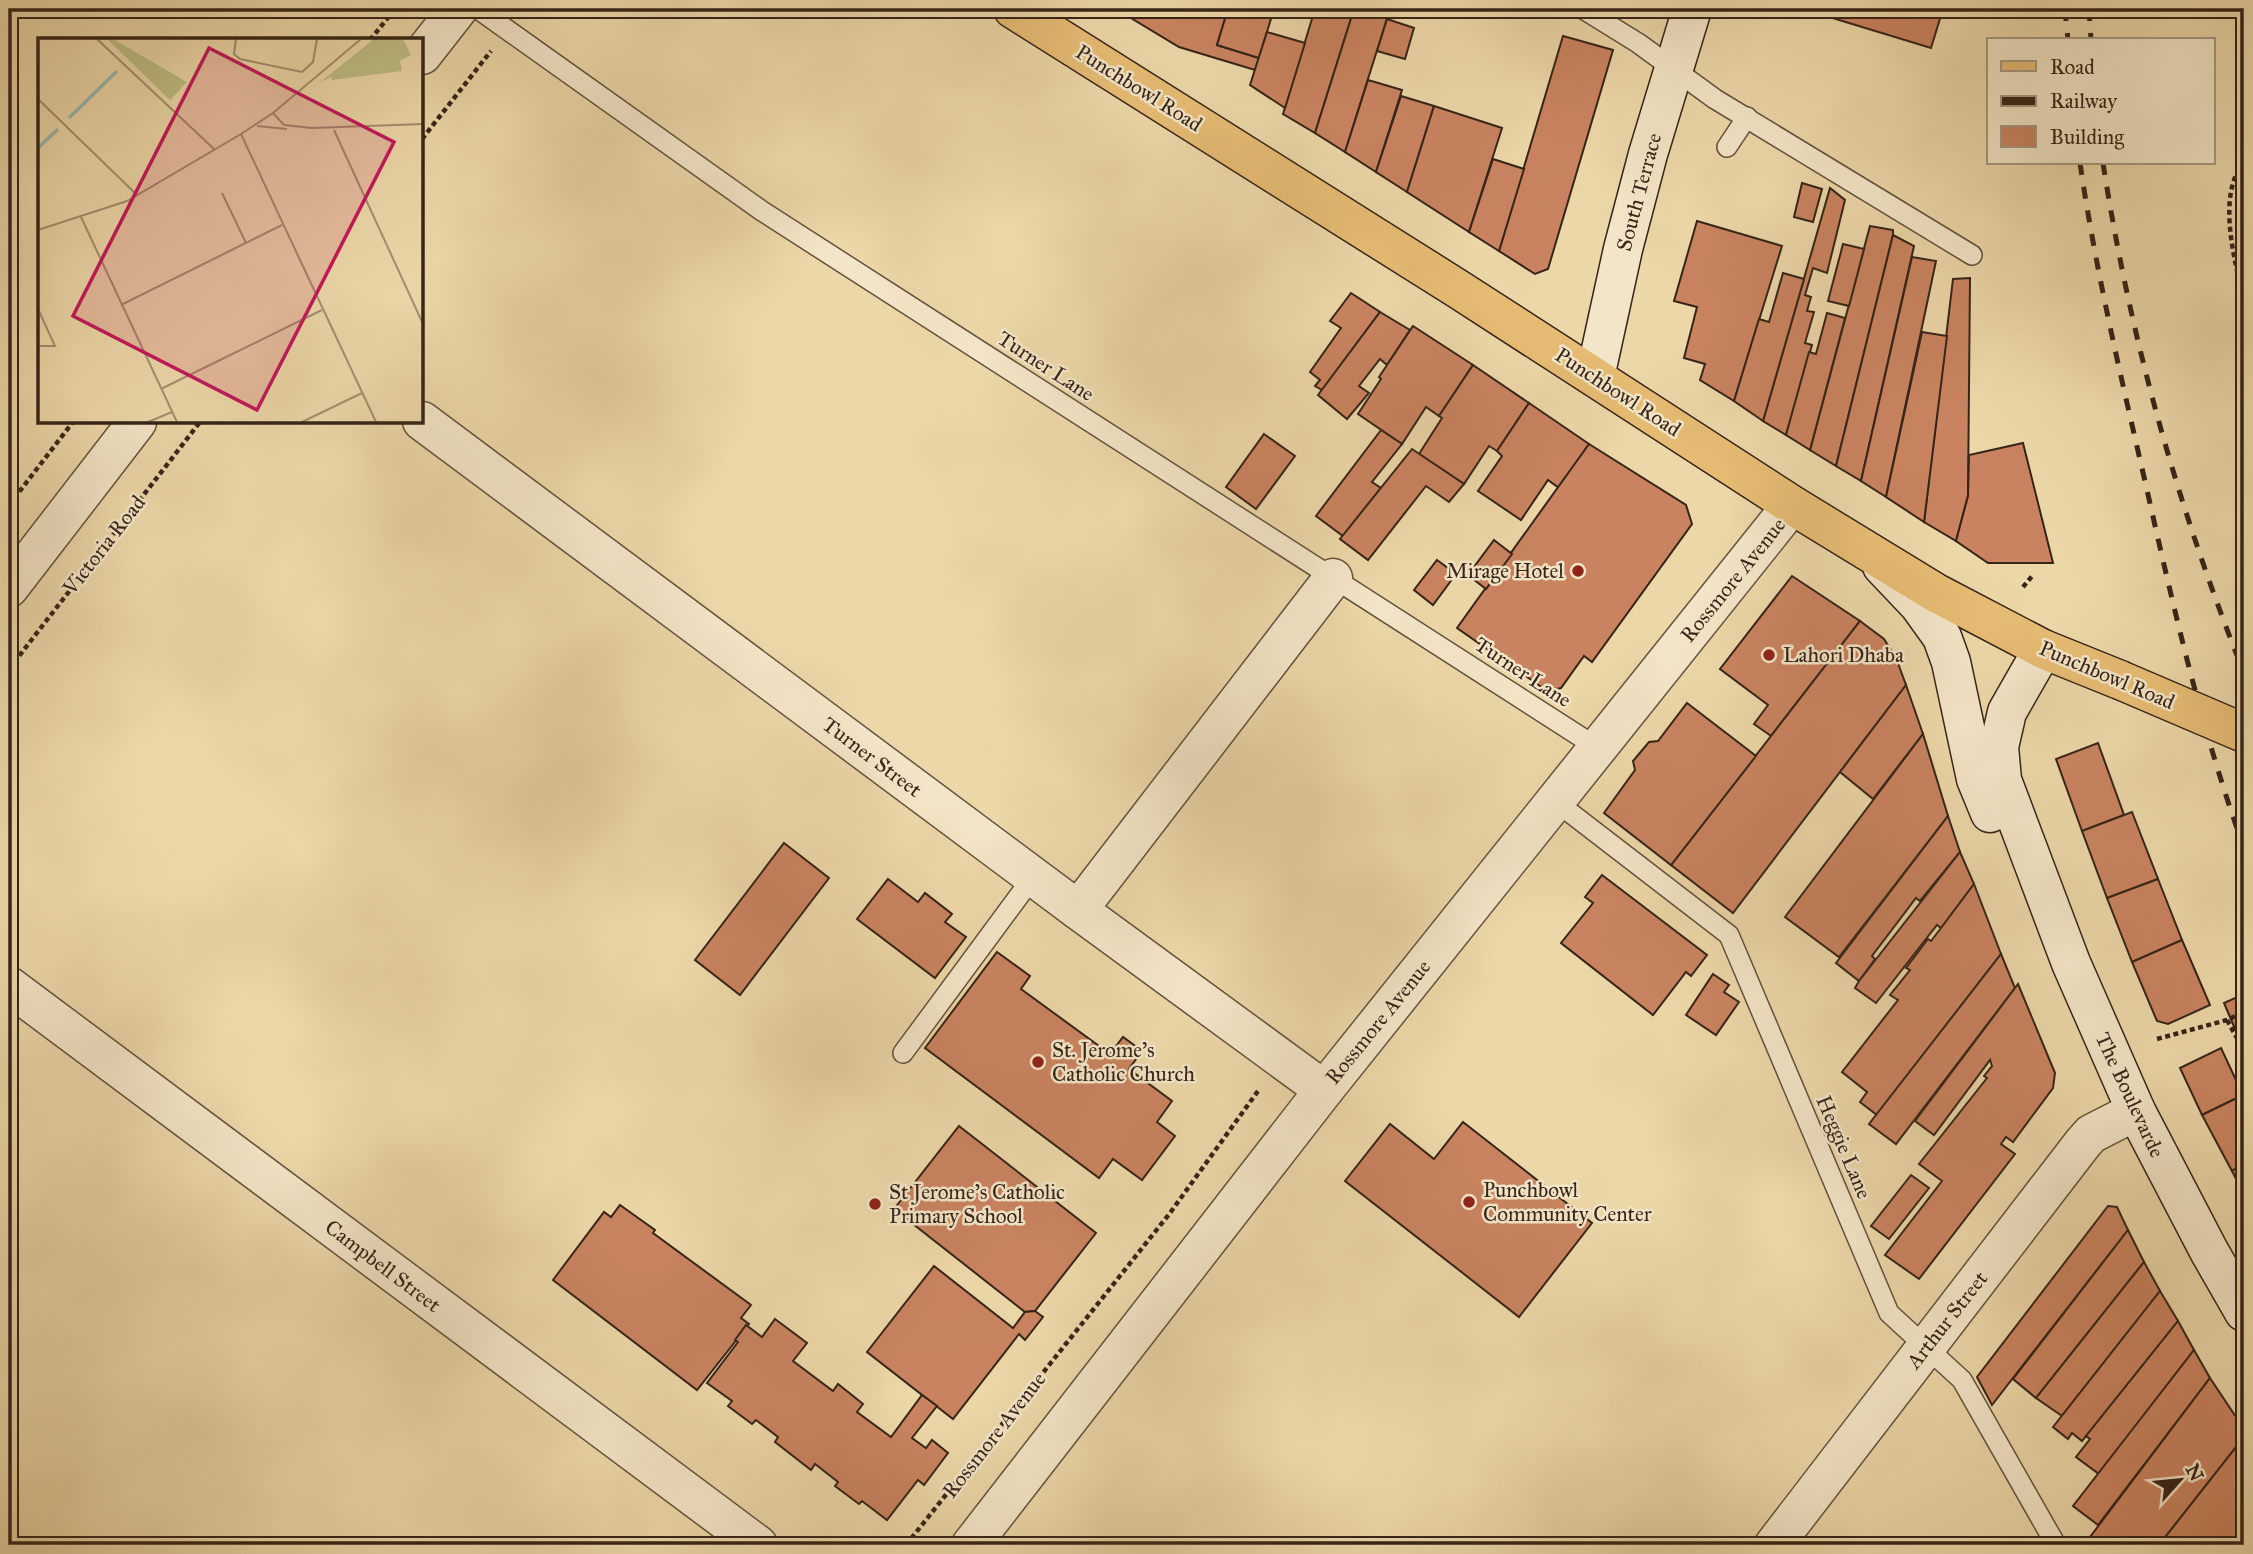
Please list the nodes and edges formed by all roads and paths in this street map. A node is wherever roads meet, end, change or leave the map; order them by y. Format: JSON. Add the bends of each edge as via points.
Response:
{"nodes":[{"id":1,"x":395,"y":9,"type":"edge"},
{"id":2,"x":458,"y":9,"type":"edge"},
{"id":3,"x":478,"y":9,"type":"edge"},
{"id":4,"x":1583,"y":9,"type":"edge"},
{"id":5,"x":1692,"y":9,"type":"edge"},
{"id":6,"x":1023,"y":12,"type":"edge"},
{"id":7,"x":508,"y":29,"type":"junction"},
{"id":8,"x":372,"y":38,"type":"edge"},
{"id":9,"x":424,"y":52,"type":"edge"},
{"id":10,"x":1674,"y":70,"type":"junction"},
{"id":11,"x":1747,"y":117,"type":"junction"},
{"id":12,"x":424,"y":136,"type":"edge"},
{"id":13,"x":1727,"y":147,"type":"dead end"},
{"id":14,"x":2244,"y":163,"type":"edge"},
{"id":15,"x":1972,"y":255,"type":"dead end"},
{"id":16,"x":2244,"y":300,"type":"edge"},
{"id":17,"x":1595,"y":377,"type":"junction"},
{"id":18,"x":424,"y":422,"type":"edge"},
{"id":19,"x":71,"y":424,"type":"edge"},
{"id":20,"x":135,"y":424,"type":"edge"},
{"id":21,"x":198,"y":424,"type":"edge"},
{"id":22,"x":9,"y":505,"type":"edge"},
{"id":23,"x":1792,"y":505,"type":"junction"},
{"id":24,"x":1870,"y":553,"type":"junction"},
{"id":25,"x":2033,"y":575,"type":"dead end"},
{"id":26,"x":1333,"y":578,"type":"junction"},
{"id":27,"x":2023,"y":587,"type":"dead end"},
{"id":28,"x":9,"y":588,"type":"edge"},
{"id":29,"x":2043,"y":649,"type":"junction"},
{"id":30,"x":9,"y":669,"type":"edge"},
{"id":31,"x":2244,"y":733,"type":"edge"},
{"id":32,"x":1598,"y":748,"type":"junction"},
{"id":33,"x":1555,"y":801,"type":"junction"},
{"id":34,"x":2034,"y":870,"type":"junction"},
{"id":35,"x":1033,"y":877,"type":"junction"},
{"id":36,"x":1078,"y":910,"type":"junction"},
{"id":37,"x":9,"y":986,"type":"edge"},
{"id":38,"x":2244,"y":1012,"type":"edge"},
{"id":39,"x":2227,"y":1020,"type":"junction"},
{"id":40,"x":2244,"y":1037,"type":"edge"},
{"id":41,"x":2157,"y":1039,"type":"dead end"},
{"id":42,"x":2238,"y":1040,"type":"junction"},
{"id":43,"x":903,"y":1053,"type":"dead end"},
{"id":44,"x":2244,"y":1053,"type":"edge"},
{"id":45,"x":1324,"y":1090,"type":"junction"},
{"id":46,"x":1258,"y":1091,"type":"dead end"},
{"id":47,"x":2136,"y":1111,"type":"junction"},
{"id":48,"x":2244,"y":1312,"type":"edge"},
{"id":49,"x":1926,"y":1348,"type":"junction"},
{"id":50,"x":758,"y":1545,"type":"edge"},
{"id":51,"x":906,"y":1545,"type":"edge"},
{"id":52,"x":971,"y":1545,"type":"edge"},
{"id":53,"x":1774,"y":1545,"type":"edge"},
{"id":54,"x":2056,"y":1545,"type":"edge"}],
"edges":[{"from":1,"to":8,"type":"path"},
{"from":2,"to":9,"type":"street"},
{"from":3,"to":7,"type":"lane","name":"Turner Lane"},
{"from":4,"to":10,"type":"lane"},
{"from":5,"to":10,"type":"street","name":"South Terrace"},
{"from":6,"to":17,"type":"main road","name":"Punchbowl Road"},
{"from":7,"to":12,"type":"path"},
{"from":7,"to":26,"type":"lane","name":"Turner Lane","via":[[762,211]]},
{"from":10,"to":11,"type":"lane"},
{"from":10,"to":17,"type":"street","name":"South Terrace","via":[[1623,249]]},
{"from":11,"to":13,"type":"lane"},
{"from":11,"to":15,"type":"lane"},
{"from":14,"to":16,"type":"path","via":[[2231,191],[2230,224]]},
{"from":17,"to":23,"type":"main road","name":"Punchbowl Road"},
{"from":18,"to":35,"type":"street","name":"Turner Street"},
{"from":19,"to":22,"type":"path"},
{"from":20,"to":28,"type":"street"},
{"from":21,"to":30,"type":"path","name":"Victoria Road"},
{"from":23,"to":24,"type":"main road","name":"Punchbowl Road"},
{"from":23,"to":32,"type":"street","name":"Rossmore Avenue"},
{"from":24,"to":29,"type":"main road","name":"Punchbowl Road"},
{"from":24,"to":34,"type":"street","name":"The Boulevarde","via":[[1942,637],[1984,800],[1993,820]]},
{"from":25,"to":27,"type":"path"},
{"from":26,"to":32,"type":"lane","name":"Turner Lane"},
{"from":26,"to":36,"type":"street"},
{"from":29,"to":31,"type":"main road","name":"Punchbowl Road","bridge":true},
{"from":29,"to":34,"type":"street","name":"The Boulevarde","via":[[2007,712],[1999,747],[2002,780]]},
{"from":32,"to":33,"type":"street","name":"Rossmore Avenue"},
{"from":33,"to":45,"type":"street","name":"Rossmore Avenue"},
{"from":33,"to":49,"type":"lane","name":"Heggie Lane","via":[[1729,935],[1889,1313]]},
{"from":34,"to":47,"type":"street","name":"The Boulevarde"},
{"from":35,"to":36,"type":"street","name":"Turner Street"},
{"from":35,"to":43,"type":"lane"},
{"from":36,"to":45,"type":"street","name":"Turner Street"},
{"from":37,"to":50,"type":"street","name":"Campbell Street"},
{"from":38,"to":39,"type":"path"},
{"from":39,"to":41,"type":"path"},
{"from":39,"to":42,"type":"path"},
{"from":40,"to":42,"type":"path"},
{"from":42,"to":44,"type":"path"},
{"from":45,"to":52,"type":"street","name":"Rossmore Avenue"},
{"from":46,"to":51,"type":"path","name":"Rossmore Avenue","via":[[1170,1213]]},
{"from":47,"to":48,"type":"street","name":"The Boulevarde"},
{"from":47,"to":49,"type":"street","name":"Arthur Street","via":[[2091,1134],[2083,1143]]},
{"from":49,"to":53,"type":"street","name":"Arthur Street"},
{"from":49,"to":54,"type":"lane","name":"Heggie Lane","via":[[1962,1380]]}]}
